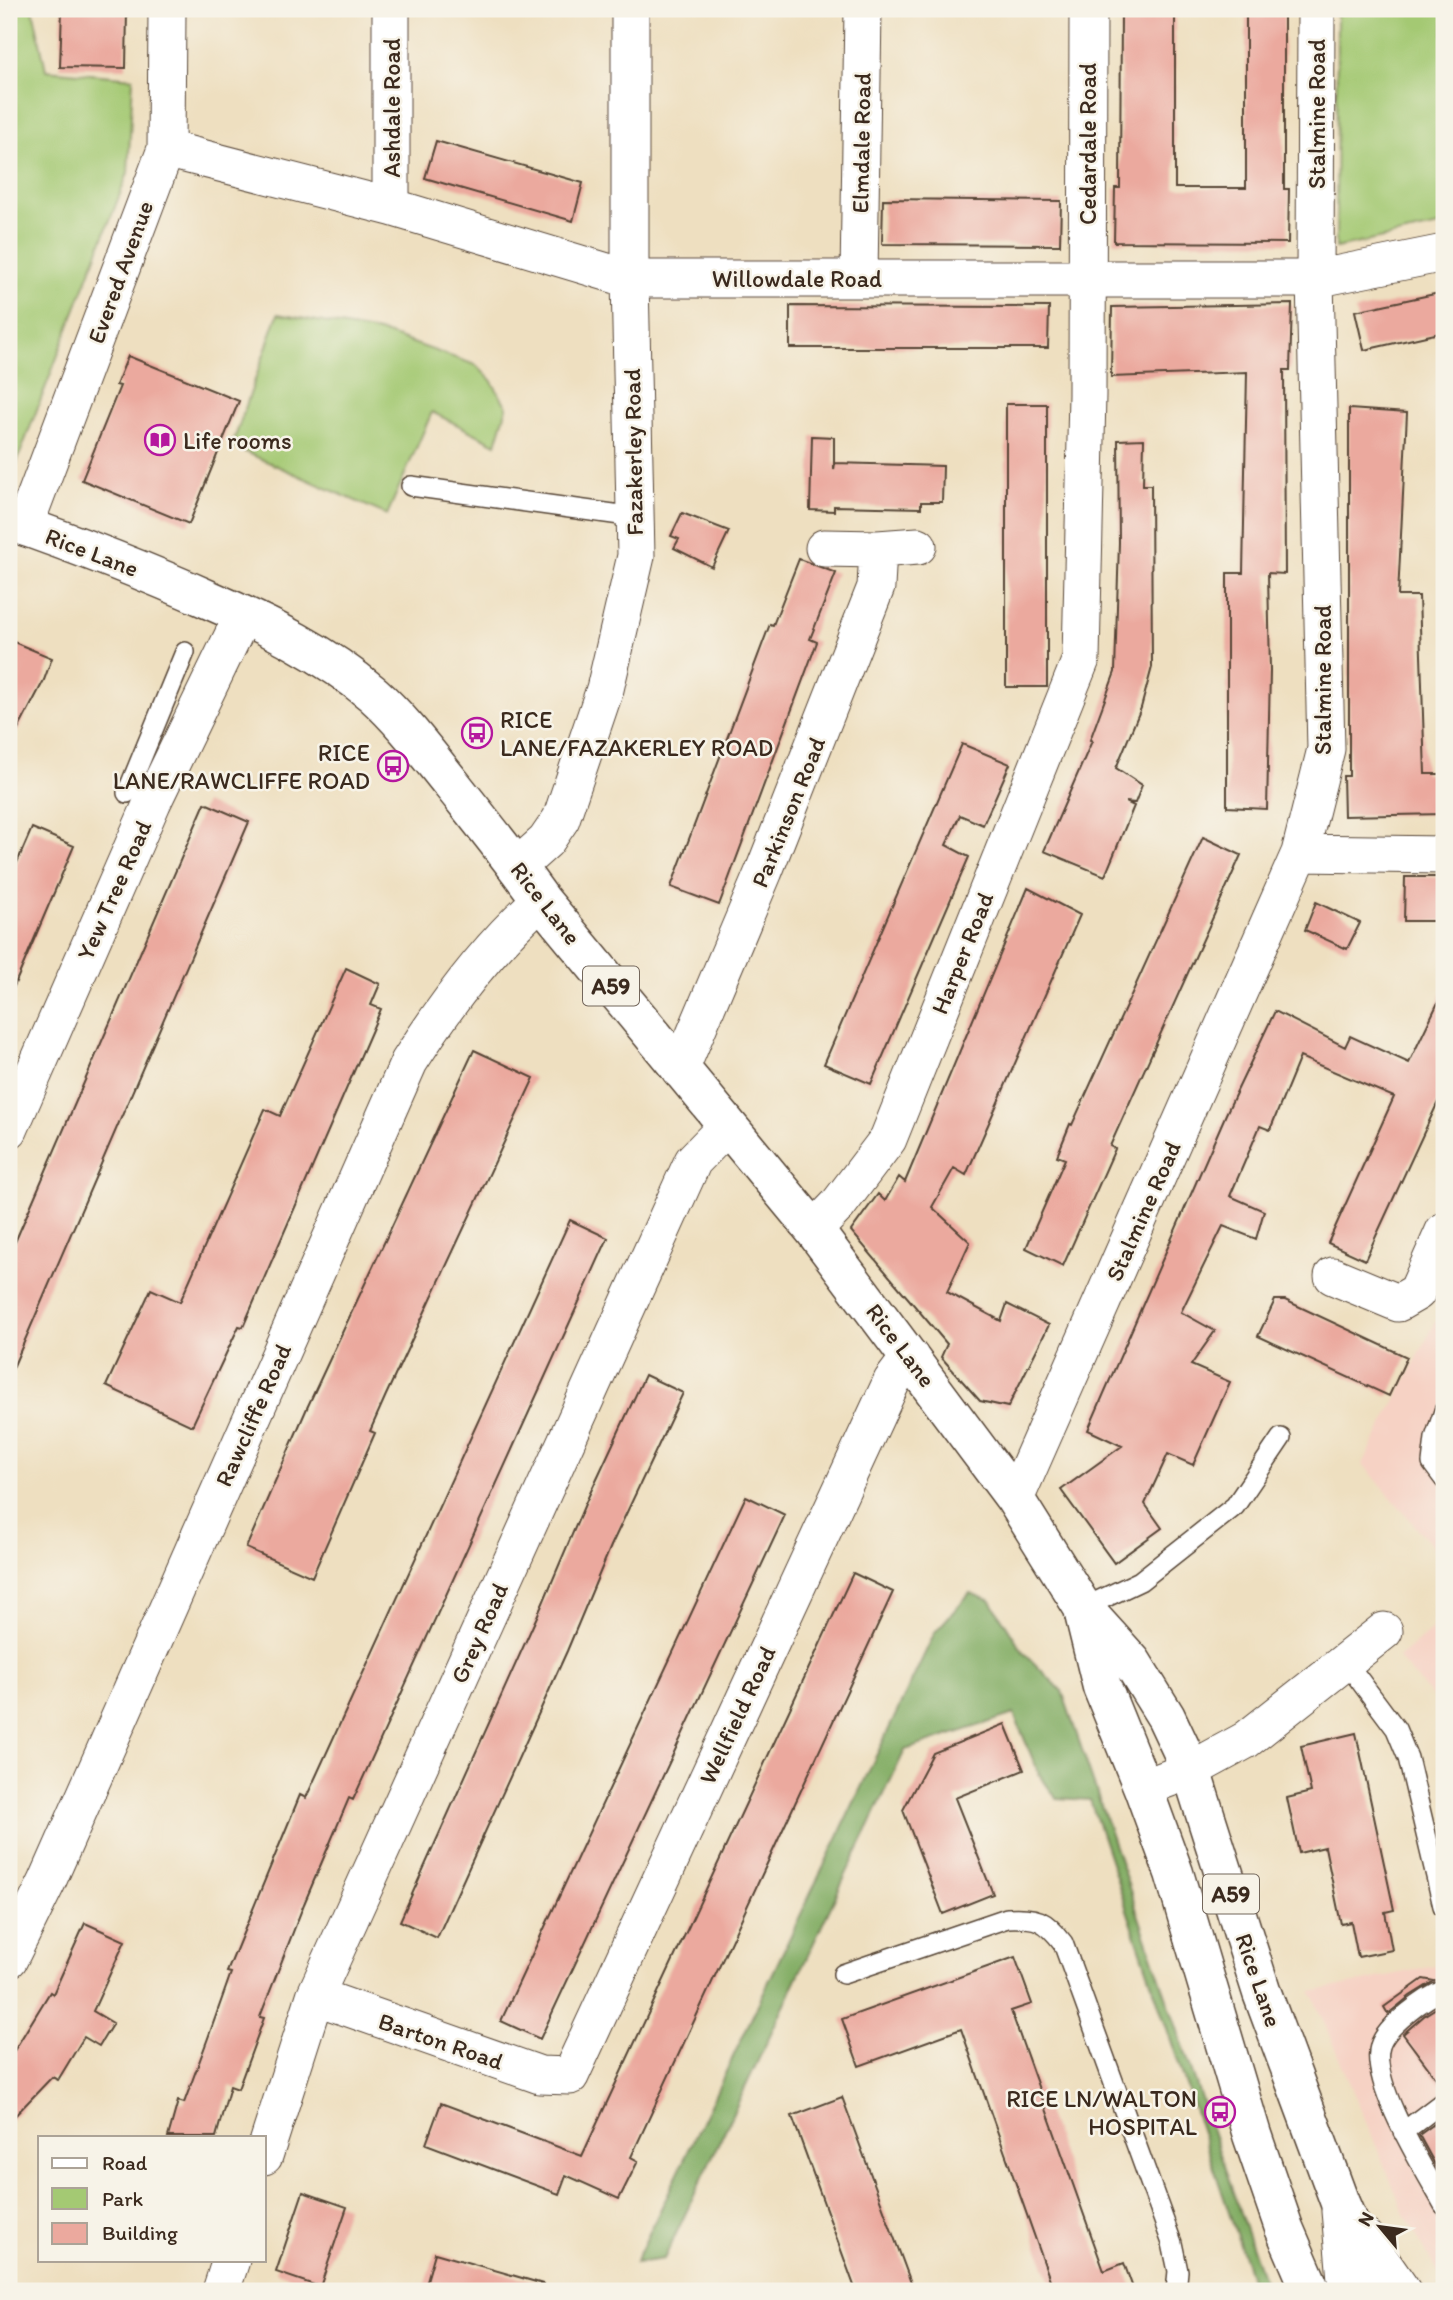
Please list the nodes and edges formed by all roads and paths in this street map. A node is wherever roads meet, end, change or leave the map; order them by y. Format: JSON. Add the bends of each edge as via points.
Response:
{"nodes":[{"id":1,"x":167,"y":9,"type":"edge"},
{"id":2,"x":391,"y":9,"type":"edge"},
{"id":3,"x":630,"y":9,"type":"edge"},
{"id":4,"x":863,"y":9,"type":"edge"},
{"id":5,"x":1088,"y":9,"type":"edge"},
{"id":6,"x":1316,"y":9,"type":"edge"},
{"id":7,"x":166,"y":149,"type":"junction"},
{"id":8,"x":391,"y":207,"type":"junction"},
{"id":9,"x":1444,"y":253,"type":"edge"},
{"id":10,"x":859,"y":278,"type":"junction"},
{"id":11,"x":630,"y":279,"type":"junction"},
{"id":12,"x":1087,"y":279,"type":"junction"},
{"id":13,"x":1315,"y":279,"type":"junction"},
{"id":14,"x":411,"y":486,"type":"dead end"},
{"id":15,"x":635,"y":517,"type":"junction"},
{"id":16,"x":16,"y":524,"type":"edge"},
{"id":17,"x":918,"y":546,"type":"dead end"},
{"id":18,"x":824,"y":548,"type":"dead end"},
{"id":19,"x":878,"y":549,"type":"junction"},
{"id":20,"x":243,"y":615,"type":"junction"},
{"id":21,"x":185,"y":652,"type":"dead end"},
{"id":22,"x":1081,"y":659,"type":"joint"},
{"id":23,"x":127,"y":793,"type":"dead end"},
{"id":24,"x":1300,"y":853,"type":"junction"},
{"id":25,"x":1444,"y":855,"type":"edge"},
{"id":26,"x":517,"y":867,"type":"junction"},
{"id":27,"x":541,"y":900,"type":"junction"},
{"id":28,"x":680,"y":1070,"type":"junction"},
{"id":29,"x":727,"y":1126,"type":"junction"},
{"id":30,"x":9,"y":1130,"type":"edge"},
{"id":31,"x":814,"y":1230,"type":"junction"},
{"id":32,"x":1444,"y":1231,"type":"edge"},
{"id":33,"x":1333,"y":1276,"type":"dead end"},
{"id":34,"x":1434,"y":1280,"type":"edge"},
{"id":35,"x":910,"y":1357,"type":"junction"},
{"id":36,"x":1444,"y":1412,"type":"edge"},
{"id":37,"x":1280,"y":1438,"type":"dead end"},
{"id":38,"x":1444,"y":1479,"type":"edge"},
{"id":39,"x":1015,"y":1499,"type":"junction"},
{"id":40,"x":1083,"y":1608,"type":"junction"},
{"id":41,"x":1384,"y":1631,"type":"dead end"},
{"id":42,"x":1346,"y":1662,"type":"junction"},
{"id":43,"x":1191,"y":1770,"type":"junction"},
{"id":44,"x":1143,"y":1788,"type":"junction"},
{"id":45,"x":1443,"y":1906,"type":"edge"},
{"id":46,"x":9,"y":1959,"type":"edge"},
{"id":47,"x":844,"y":1974,"type":"dead end"},
{"id":48,"x":1444,"y":1990,"type":"edge"},
{"id":49,"x":315,"y":1996,"type":"junction"},
{"id":50,"x":570,"y":2076,"type":"joint"},
{"id":51,"x":1444,"y":2101,"type":"edge"},
{"id":52,"x":1404,"y":2132,"type":"junction"},
{"id":53,"x":266,"y":2150,"type":"edge"},
{"id":54,"x":1340,"y":2203,"type":"junction"},
{"id":55,"x":1444,"y":2205,"type":"edge"},
{"id":56,"x":231,"y":2262,"type":"edge"},
{"id":57,"x":222,"y":2291,"type":"edge"},
{"id":58,"x":1176,"y":2291,"type":"edge"},
{"id":59,"x":1311,"y":2291,"type":"edge"},
{"id":60,"x":1347,"y":2291,"type":"edge"},
{"id":61,"x":1378,"y":2291,"type":"edge"},
{"id":62,"x":1402,"y":2291,"type":"edge"}],
"edges":[{"from":1,"to":7,"type":"street","name":"Evered Avenue"},
{"from":2,"to":8,"type":"street","name":"Ashdale Road"},
{"from":3,"to":11,"type":"street","name":"Fazakerley Road"},
{"from":4,"to":10,"type":"street","name":"Elmdale Road"},
{"from":5,"to":12,"type":"street","name":"Cedardale Road"},
{"from":6,"to":13,"type":"street","name":"Stalmine Road"},
{"from":7,"to":8,"type":"street","name":"Willowdale Road"},
{"from":7,"to":16,"type":"street","name":"Evered Avenue"},
{"from":8,"to":11,"type":"street","name":"Willowdale Road"},
{"from":9,"to":13,"type":"street","name":"Willowdale Road"},
{"from":10,"to":11,"type":"street","name":"Willowdale Road"},
{"from":10,"to":12,"type":"street","name":"Willowdale Road"},
{"from":11,"to":15,"type":"street","name":"Fazakerley Road"},
{"from":12,"to":13,"type":"street","name":"Willowdale Road"},
{"from":12,"to":22,"type":"street","name":"Cedardale Road"},
{"from":13,"to":24,"type":"street","name":"Stalmine Road","via":[[1326,749]]},
{"from":14,"to":15,"type":"lane"},
{"from":15,"to":26,"type":"street","name":"Fazakerley Road","via":[[636,556],[586,750],[561,818],[546,841]]},
{"from":16,"to":20,"type":"highway","name":"Rice Lane","number":"A59","via":[[166,580]]},
{"from":17,"to":19,"type":"street"},
{"from":18,"to":19,"type":"street"},
{"from":19,"to":28,"type":"street","name":"Parkinson Road","via":[[876,587]]},
{"from":20,"to":26,"type":"highway","name":"Rice Lane","number":"A59","via":[[333,664],[399,718]]},
{"from":20,"to":30,"type":"street","name":"Yew Tree Road","via":[[152,803]]},
{"from":21,"to":23,"type":"lane"},
{"from":22,"to":31,"type":"street","name":"Harper Road","via":[[888,1139]]},
{"from":24,"to":25,"type":"street"},
{"from":24,"to":39,"type":"street","name":"Stalmine Road"},
{"from":26,"to":27,"type":"highway","name":"Rice Lane","number":"A59"},
{"from":27,"to":28,"type":"highway","name":"Rice Lane","number":"A59"},
{"from":27,"to":46,"type":"street","name":"Rawcliffe Road","via":[[520,918],[440,1013],[409,1062]]},
{"from":28,"to":29,"type":"highway","name":"Rice Lane","number":"A59"},
{"from":29,"to":31,"type":"highway","name":"Rice Lane","number":"A59"},
{"from":29,"to":49,"type":"street","name":"Grey Road","via":[[693,1161]]},
{"from":31,"to":35,"type":"highway","name":"Rice Lane","number":"A59"},
{"from":32,"to":34,"type":"street"},
{"from":33,"to":34,"type":"street","via":[[1398,1303]]},
{"from":35,"to":39,"type":"highway","name":"Rice Lane","number":"A59"},
{"from":35,"to":50,"type":"street","name":"Wellfield Road","via":[[892,1381]]},
{"from":36,"to":38,"type":"lane","via":[[1434,1438],[1432,1463]]},
{"from":37,"to":40,"type":"lane","via":[[1235,1506],[1140,1581]]},
{"from":39,"to":40,"type":"highway","name":"Rice Lane","number":"A59"},
{"from":40,"to":43,"type":"highway","name":"Rice Lane","number":"A59","via":[[1132,1662]]},
{"from":40,"to":44,"type":"highway","name":"Rice Lane","number":"A59","via":[[1102,1687]]},
{"from":41,"to":42,"type":"street"},
{"from":42,"to":43,"type":"street","via":[[1246,1741]]},
{"from":42,"to":45,"type":"lane","via":[[1395,1729],[1408,1758]]},
{"from":43,"to":44,"type":"street"},
{"from":43,"to":54,"type":"highway","name":"Rice Lane","number":"A59","via":[[1262,1993]]},
{"from":44,"to":59,"type":"highway","name":"Rice Lane","number":"A59","via":[[1174,1873],[1257,2149]]},
{"from":47,"to":58,"type":"lane","via":[[1007,1918],[1032,1917],[1050,1925],[1063,1943],[1172,2244],[1178,2271]]},
{"from":48,"to":52,"type":"lane","via":[[1395,2023],[1380,2046],[1381,2077]]},
{"from":49,"to":50,"type":"street","name":"Barton Road","via":[[540,2076]]},
{"from":49,"to":53,"type":"street","name":"Grey Road"},
{"from":51,"to":52,"type":"lane"},
{"from":52,"to":55,"type":"lane"},
{"from":54,"to":60,"type":"street"},
{"from":54,"to":61,"type":"highway","name":"Rice Lane","number":"A59"},
{"from":54,"to":62,"type":"street"},
{"from":56,"to":57,"type":"street"}]}
